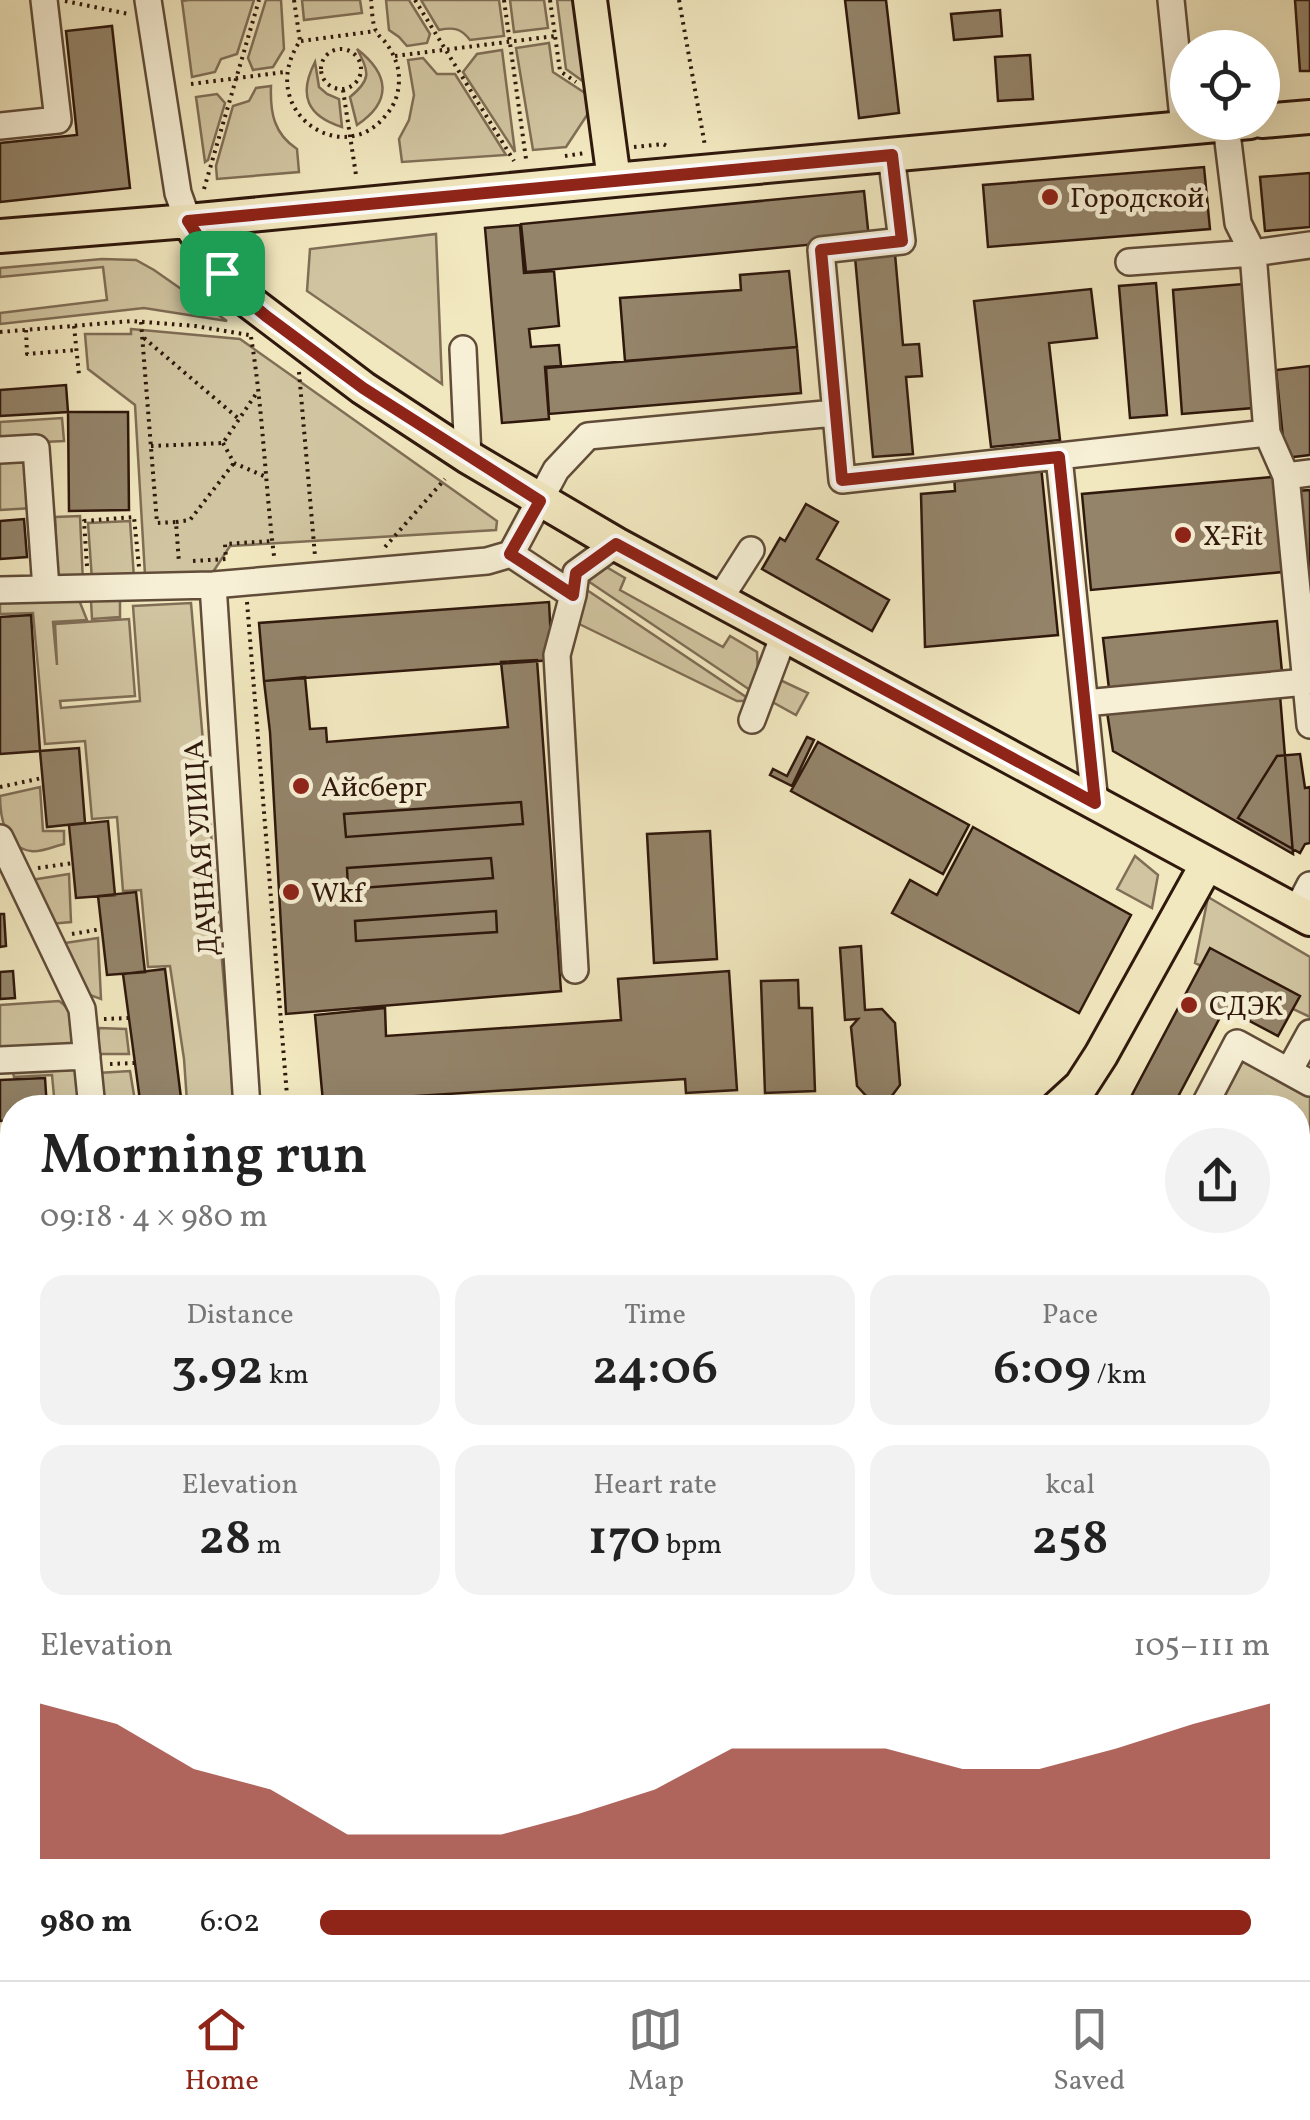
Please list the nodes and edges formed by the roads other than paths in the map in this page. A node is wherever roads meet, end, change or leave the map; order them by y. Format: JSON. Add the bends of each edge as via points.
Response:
{"nodes":[{"id":1,"x":44,"y":0,"type":"edge"},
{"id":2,"x":590,"y":0,"type":"edge"},
{"id":3,"x":1172,"y":0,"type":"edge"},
{"id":4,"x":150,"y":9,"type":"edge"},
{"id":5,"x":1175,"y":30,"type":"edge"},
{"id":6,"x":1310,"y":117,"type":"edge"},
{"id":7,"x":1280,"y":120,"type":"edge"},
{"id":8,"x":0,"y":126,"type":"edge"},
{"id":9,"x":1170,"y":129,"type":"edge"},
{"id":10,"x":1238,"y":140,"type":"edge"},
{"id":11,"x":892,"y":155,"type":"junction"},
{"id":12,"x":614,"y":180,"type":"junction"},
{"id":13,"x":188,"y":221,"type":"junction"},
{"id":14,"x":0,"y":236,"type":"edge"},
{"id":15,"x":1310,"y":245,"type":"edge"},
{"id":16,"x":1253,"y":252,"type":"junction"},
{"id":17,"x":1129,"y":262,"type":"dead end"},
{"id":18,"x":464,"y":349,"type":"dead end"},
{"id":19,"x":835,"y":413,"type":"junction"},
{"id":20,"x":1267,"y":434,"type":"junction"},
{"id":21,"x":0,"y":450,"type":"edge"},
{"id":22,"x":1059,"y":457,"type":"junction"},
{"id":23,"x":456,"y":468,"type":"junction"},
{"id":24,"x":1298,"y":474,"type":"edge"},
{"id":25,"x":540,"y":501,"type":"junction"},
{"id":26,"x":616,"y":544,"type":"junction"},
{"id":27,"x":751,"y":550,"type":"dead end"},
{"id":28,"x":510,"y":554,"type":"junction"},
{"id":29,"x":213,"y":585,"type":"junction"},
{"id":30,"x":46,"y":589,"type":"junction"},
{"id":31,"x":0,"y":590,"type":"edge"},
{"id":32,"x":573,"y":595,"type":"junction"},
{"id":33,"x":719,"y":600,"type":"junction"},
{"id":34,"x":784,"y":635,"type":"junction"},
{"id":35,"x":1306,"y":682,"type":"junction"},
{"id":36,"x":1085,"y":703,"type":"junction"},
{"id":37,"x":752,"y":720,"type":"dead end"},
{"id":38,"x":1310,"y":725,"type":"edge"},
{"id":39,"x":1095,"y":803,"type":"junction"},
{"id":40,"x":0,"y":838,"type":"edge"},
{"id":41,"x":1207,"y":864,"type":"junction"},
{"id":42,"x":1305,"y":906,"type":"edge"},
{"id":43,"x":575,"y":970,"type":"dead end"},
{"id":44,"x":1310,"y":1033,"type":"edge"},
{"id":45,"x":87,"y":1056,"type":"junction"},
{"id":46,"x":0,"y":1060,"type":"edge"},
{"id":47,"x":1300,"y":1077,"type":"edge"},
{"id":48,"x":91,"y":1095,"type":"edge"},
{"id":49,"x":246,"y":1095,"type":"edge"},
{"id":50,"x":1089,"y":1095,"type":"edge"},
{"id":51,"x":1210,"y":1095,"type":"edge"},
{"id":52,"x":273,"y":1980,"type":"edge"},
{"id":53,"x":288,"y":1980,"type":"edge"}],
"edges":[{"from":1,"to":8,"type":"street","via":[[58,120]]},
{"from":2,"to":12,"type":"main road"},
{"from":3,"to":5,"type":"street"},
{"from":4,"to":13,"type":"street"},
{"from":6,"to":7,"type":"main road"},
{"from":9,"to":11,"type":"main road"},
{"from":10,"to":16,"type":"street","via":[[1238,223]]},
{"from":11,"to":12,"type":"main road"},
{"from":11,"to":19,"type":"street","via":[[902,241],[821,250]]},
{"from":12,"to":13,"type":"main road"},
{"from":13,"to":14,"type":"main road"},
{"from":13,"to":23,"type":"main road","via":[[247,300]]},
{"from":15,"to":16,"type":"street"},
{"from":16,"to":17,"type":"street"},
{"from":16,"to":20,"type":"street"},
{"from":18,"to":23,"type":"street"},
{"from":19,"to":22,"type":"street","via":[[842,480]]},
{"from":19,"to":25,"type":"street","via":[[588,436],[556,470]]},
{"from":20,"to":22,"type":"street"},
{"from":20,"to":24,"type":"street"},
{"from":21,"to":30,"type":"street","via":[[36,448]]},
{"from":22,"to":36,"type":"street"},
{"from":23,"to":25,"type":"main road"},
{"from":24,"to":35,"type":"street"},
{"from":25,"to":26,"type":"main road"},
{"from":25,"to":28,"type":"street"},
{"from":26,"to":32,"type":"street","via":[[576,573]]},
{"from":26,"to":33,"type":"main road"},
{"from":27,"to":33,"type":"street"},
{"from":28,"to":29,"type":"street"},
{"from":28,"to":32,"type":"street"},
{"from":29,"to":30,"type":"street"},
{"from":29,"to":49,"type":"street","name":"ДАЧНАЯ УЛИЦА"},
{"from":30,"to":31,"type":"street"},
{"from":32,"to":43,"type":"street","via":[[558,655]]},
{"from":33,"to":34,"type":"main road"},
{"from":34,"to":37,"type":"street"},
{"from":34,"to":39,"type":"main road"},
{"from":35,"to":36,"type":"street"},
{"from":35,"to":38,"type":"street"},
{"from":36,"to":39,"type":"street"},
{"from":39,"to":41,"type":"main road"},
{"from":40,"to":45,"type":"street","via":[[82,1008]]},
{"from":41,"to":42,"type":"main road"},
{"from":41,"to":50,"type":"main road","via":[[1101,1055]]},
{"from":44,"to":47,"type":"street"},
{"from":45,"to":46,"type":"street"},
{"from":45,"to":48,"type":"street"},
{"from":47,"to":51,"type":"street","via":[[1237,1043]]},
{"from":52,"to":53,"type":"street"}]}
